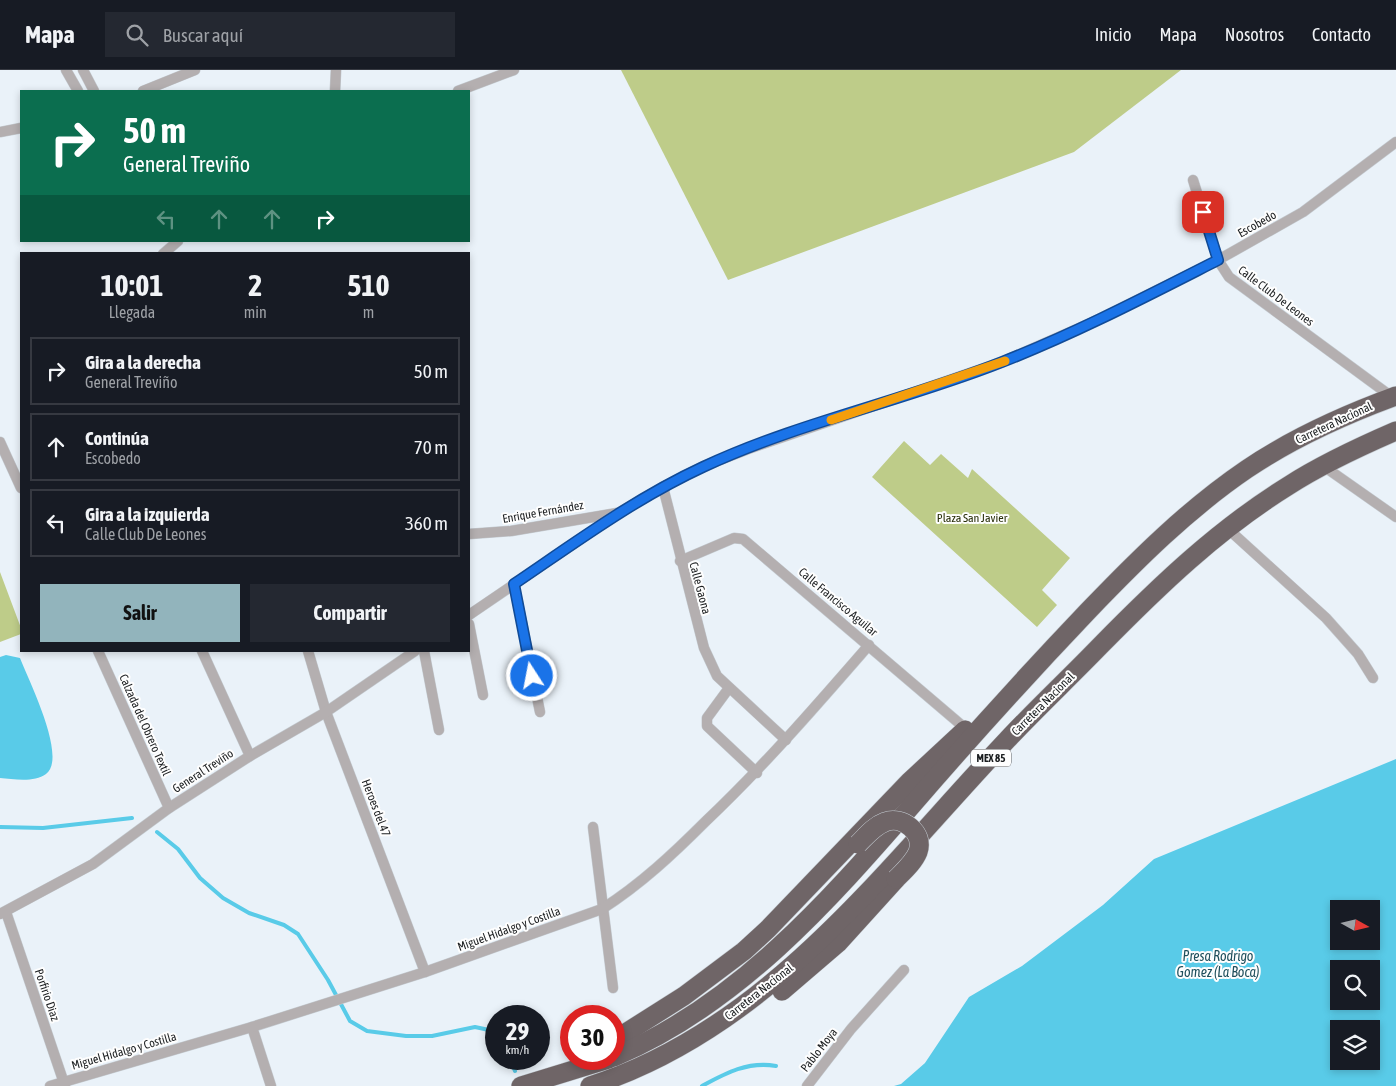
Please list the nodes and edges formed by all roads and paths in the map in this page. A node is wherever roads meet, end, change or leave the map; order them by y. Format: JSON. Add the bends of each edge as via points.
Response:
{"nodes":[{"id":1,"x":66,"y":70,"type":"edge"},
{"id":2,"x":83,"y":70,"type":"edge"},
{"id":3,"x":195,"y":70,"type":"edge"},
{"id":4,"x":336,"y":70,"type":"edge"},
{"id":5,"x":514,"y":70,"type":"edge"},
{"id":6,"x":77,"y":90,"type":"edge"},
{"id":7,"x":93,"y":90,"type":"edge"},
{"id":8,"x":145,"y":90,"type":"edge"},
{"id":9,"x":335,"y":90,"type":"edge"},
{"id":10,"x":461,"y":90,"type":"edge"},
{"id":11,"x":20,"y":128,"type":"edge"},
{"id":12,"x":0,"y":132,"type":"edge"},
{"id":13,"x":1396,"y":142,"type":"edge"},
{"id":14,"x":1193,"y":180,"type":"dead end"},
{"id":15,"x":177,"y":242,"type":"edge"},
{"id":16,"x":164,"y":252,"type":"edge"},
{"id":17,"x":1218,"y":260,"type":"junction"},
{"id":18,"x":1394,"y":397,"type":"edge"},
{"id":19,"x":1396,"y":431,"type":"edge"},
{"id":20,"x":0,"y":442,"type":"edge"},
{"id":21,"x":20,"y":460,"type":"edge"},
{"id":22,"x":10,"y":465,"type":"junction"},
{"id":23,"x":1322,"y":465,"type":"junction"},
{"id":24,"x":20,"y":486,"type":"edge"},
{"id":25,"x":662,"y":488,"type":"junction"},
{"id":26,"x":620,"y":512,"type":"junction"},
{"id":27,"x":1396,"y":517,"type":"edge"},
{"id":28,"x":1227,"y":528,"type":"junction"},
{"id":29,"x":470,"y":534,"type":"edge"},
{"id":30,"x":680,"y":561,"type":"junction"},
{"id":31,"x":514,"y":584,"type":"junction"},
{"id":32,"x":470,"y":614,"type":"edge"},
{"id":33,"x":470,"y":629,"type":"edge"},
{"id":34,"x":869,"y":645,"type":"junction"},
{"id":35,"x":98,"y":652,"type":"edge"},
{"id":36,"x":202,"y":652,"type":"edge"},
{"id":37,"x":308,"y":652,"type":"edge"},
{"id":38,"x":414,"y":652,"type":"edge"},
{"id":39,"x":424,"y":652,"type":"edge"},
{"id":40,"x":1373,"y":678,"type":"dead end"},
{"id":41,"x":729,"y":688,"type":"junction"},
{"id":42,"x":483,"y":695,"type":"dead end"},
{"id":43,"x":326,"y":712,"type":"junction"},
{"id":44,"x":540,"y":712,"type":"dead end"},
{"id":45,"x":986,"y":720,"type":"junction"},
{"id":46,"x":966,"y":729,"type":"junction"},
{"id":47,"x":439,"y":730,"type":"dead end"},
{"id":48,"x":786,"y":740,"type":"junction"},
{"id":49,"x":250,"y":756,"type":"junction"},
{"id":50,"x":757,"y":773,"type":"junction"},
{"id":51,"x":169,"y":808,"type":"junction"},
{"id":52,"x":592,"y":827,"type":"dead end"},
{"id":53,"x":602,"y":909,"type":"junction"},
{"id":54,"x":3,"y":913,"type":"edge"},
{"id":55,"x":904,"y":970,"type":"dead end"},
{"id":56,"x":425,"y":972,"type":"junction"},
{"id":57,"x":613,"y":988,"type":"dead end"},
{"id":58,"x":252,"y":1027,"type":"junction"},
{"id":59,"x":625,"y":1033,"type":"edge"},
{"id":60,"x":625,"y":1044,"type":"edge"},
{"id":61,"x":625,"y":1049,"type":"edge"},
{"id":62,"x":567,"y":1070,"type":"edge"},
{"id":63,"x":64,"y":1084,"type":"edge"},
{"id":64,"x":50,"y":1086,"type":"edge"},
{"id":65,"x":271,"y":1086,"type":"edge"},
{"id":66,"x":521,"y":1086,"type":"edge"},
{"id":67,"x":590,"y":1086,"type":"edge"},
{"id":68,"x":625,"y":1086,"type":"edge"},
{"id":69,"x":807,"y":1086,"type":"edge"}],
"edges":[{"from":1,"to":6,"type":"street"},
{"from":2,"to":7,"type":"street"},
{"from":3,"to":8,"type":"street"},
{"from":4,"to":9,"type":"street"},
{"from":5,"to":10,"type":"street"},
{"from":11,"to":12,"type":"street"},
{"from":13,"to":17,"type":"street","name":"Escobedo","via":[[1303,212]]},
{"from":14,"to":17,"type":"street","name":"Calle Club De Leones"},
{"from":15,"to":16,"type":"street"},
{"from":17,"to":18,"type":"street","name":"Calle Club De Leones","via":[[1236,283]]},
{"from":17,"to":25,"type":"street","name":"Escobedo","via":[[1093,322],[1002,362],[748,449],[704,466]]},
{"from":18,"to":45,"type":"highway","name":"Carretera Nacional","number":"MEX 85","via":[[1360,409],[1280,448],[1213,494],[1152,546]]},
{"from":19,"to":23,"type":"highway","name":"Carretera Nacional","number":"MEX 85"},
{"from":20,"to":22,"type":"street"},
{"from":21,"to":22,"type":"street"},
{"from":22,"to":24,"type":"street"},
{"from":23,"to":27,"type":"street"},
{"from":23,"to":28,"type":"highway","name":"Carretera Nacional","number":"MEX 85"},
{"from":25,"to":26,"type":"street","name":"Escobedo"},
{"from":25,"to":30,"type":"street","name":"Calle Gaona"},
{"from":26,"to":29,"type":"street","name":"Enrique Fernández","via":[[511,531]]},
{"from":26,"to":31,"type":"street"},
{"from":28,"to":40,"type":"street","via":[[1326,618],[1358,654]]},
{"from":28,"to":67,"type":"highway","name":"Carretera Nacional","number":"MEX 85","via":[[1181,566],[1136,610],[1007,740],[839,923],[786,972],[727,1017],[682,1045],[633,1071]]},
{"from":30,"to":34,"type":"street","name":"Calle Francisco Aguilar","via":[[734,538],[743,539]]},
{"from":30,"to":41,"type":"street","name":"Calle Gaona","via":[[704,648],[717,676]]},
{"from":31,"to":32,"type":"street"},
{"from":31,"to":44,"type":"street"},
{"from":33,"to":42,"type":"street"},
{"from":34,"to":46,"type":"street","name":"Calle Francisco Aguilar"},
{"from":34,"to":48,"type":"street","name":"Miguel Hidalgo y Costilla"},
{"from":35,"to":51,"type":"street","name":"Calzada del Obrero Textil"},
{"from":36,"to":49,"type":"street"},
{"from":37,"to":43,"type":"street","name":"Heroes del 47"},
{"from":38,"to":43,"type":"street","name":"General Treviño"},
{"from":39,"to":47,"type":"street"},
{"from":41,"to":48,"type":"street","name":"Calle Gaona"},
{"from":41,"to":50,"type":"street","via":[[707,718],[707,726]]},
{"from":43,"to":49,"type":"street","name":"General Treviño"},
{"from":43,"to":56,"type":"street","name":"Heroes del 47"},
{"from":45,"to":46,"type":"highway","number":"MEX 85"},
{"from":45,"to":61,"type":"highway","name":"Carretera Nacional","number":"MEX 85","via":[[846,882],[771,956],[689,1017],[656,1037]]},
{"from":46,"to":59,"type":"highway","number":"MEX 85","via":[[744,951],[698,986]]},
{"from":48,"to":50,"type":"street","name":"Miguel Hidalgo y Costilla"},
{"from":49,"to":51,"type":"street","name":"General Treviño"},
{"from":50,"to":53,"type":"street","name":"Miguel Hidalgo y Costilla","via":[[662,864]]},
{"from":51,"to":54,"type":"street","name":"General Treviño","via":[[93,864]]},
{"from":52,"to":53,"type":"street"},
{"from":53,"to":56,"type":"street","name":"Miguel Hidalgo y Costilla"},
{"from":53,"to":57,"type":"street"},
{"from":54,"to":63,"type":"street","name":"Porfirio Diaz"},
{"from":55,"to":69,"type":"street","name":"Pablo Moya","via":[[851,1029]]},
{"from":56,"to":58,"type":"street","name":"Miguel Hidalgo y Costilla"},
{"from":58,"to":63,"type":"street","name":"Miguel Hidalgo y Costilla"},
{"from":58,"to":65,"type":"street"},
{"from":60,"to":68,"type":"highway","number":"MEX 85","bridge":true,"via":[[759,948],[875,828],[888,820],[901,821],[915,832],[920,841],[918,853],[838,943],[782,992],[714,1040],[677,1062]]},
{"from":62,"to":66,"type":"highway","name":"Carretera Nacional","number":"MEX 85"},
{"from":63,"to":64,"type":"street","name":"Miguel Hidalgo y Costilla"}]}
